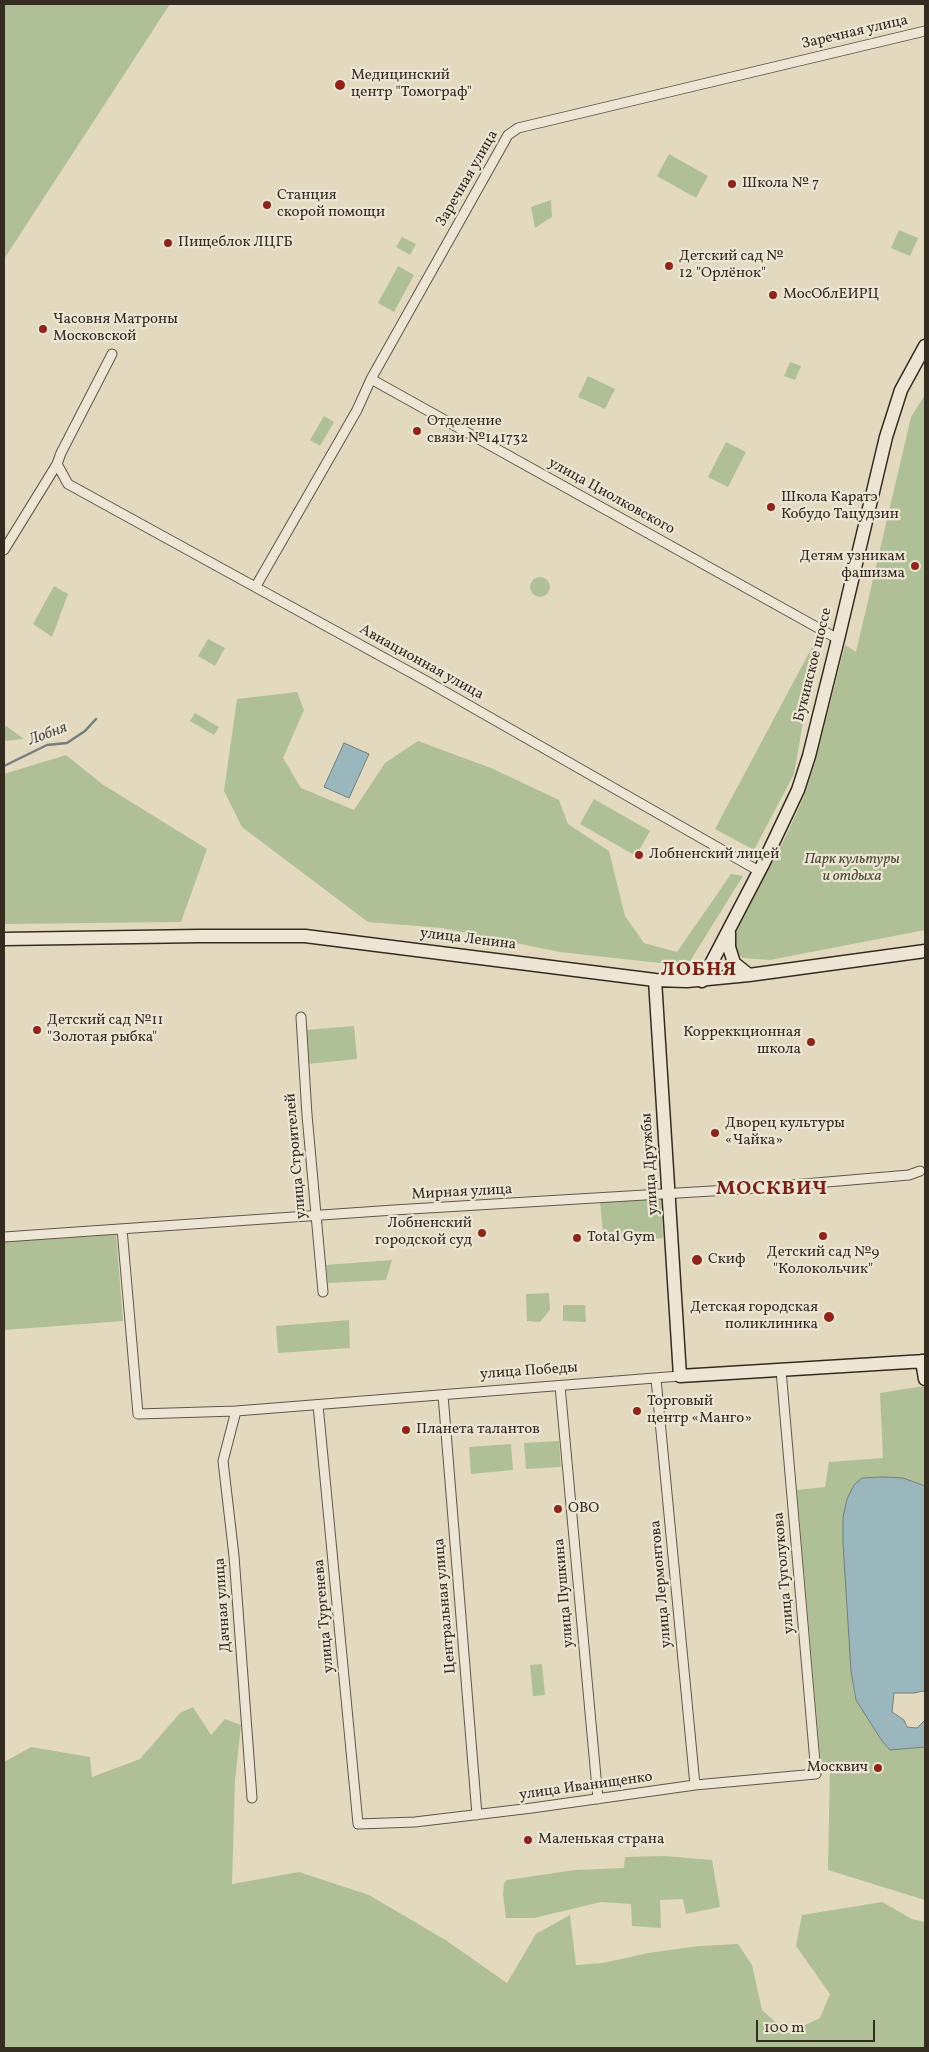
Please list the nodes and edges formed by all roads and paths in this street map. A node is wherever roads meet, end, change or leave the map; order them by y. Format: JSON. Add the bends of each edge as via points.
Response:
{"nodes":[{"id":1,"x":925,"y":31,"type":"edge"},
{"id":2,"x":925,"y":346,"type":"edge"},
{"id":3,"x":112,"y":354,"type":"dead end"},
{"id":4,"x":371,"y":379,"type":"junction"},
{"id":5,"x":57,"y":464,"type":"junction"},
{"id":6,"x":4,"y":550,"type":"edge"},
{"id":7,"x":256,"y":586,"type":"junction"},
{"id":8,"x":838,"y":639,"type":"junction"},
{"id":9,"x":759,"y":871,"type":"junction"},
{"id":10,"x":729,"y":930,"type":"junction"},
{"id":11,"x":4,"y":939,"type":"edge"},
{"id":12,"x":925,"y":951,"type":"edge"},
{"id":13,"x":749,"y":975,"type":"junction"},
{"id":14,"x":656,"y":980,"type":"junction"},
{"id":15,"x":702,"y":981,"type":"junction"},
{"id":16,"x":301,"y":1017,"type":"dead end"},
{"id":17,"x":920,"y":1170,"type":"dead end"},
{"id":18,"x":669,"y":1193,"type":"junction"},
{"id":19,"x":316,"y":1216,"type":"junction"},
{"id":20,"x":122,"y":1229,"type":"junction"},
{"id":21,"x":4,"y":1237,"type":"edge"},
{"id":22,"x":323,"y":1292,"type":"dead end"},
{"id":23,"x":924,"y":1361,"type":"edge"},
{"id":24,"x":781,"y":1370,"type":"junction"},
{"id":25,"x":680,"y":1376,"type":"junction"},
{"id":26,"x":925,"y":1379,"type":"edge"},
{"id":27,"x":656,"y":1380,"type":"junction"},
{"id":28,"x":560,"y":1386,"type":"junction"},
{"id":29,"x":444,"y":1395,"type":"junction"},
{"id":30,"x":318,"y":1405,"type":"junction"},
{"id":31,"x":236,"y":1411,"type":"junction"},
{"id":32,"x":816,"y":1774,"type":"joint"},
{"id":33,"x":695,"y":1785,"type":"junction"},
{"id":34,"x":252,"y":1798,"type":"dead end"},
{"id":35,"x":598,"y":1799,"type":"junction"},
{"id":36,"x":477,"y":1815,"type":"junction"},
{"id":37,"x":358,"y":1824,"type":"joint"}],
"edges":[{"from":1,"to":4,"type":"street","name":"Заречная улица","via":[[513,131]]},
{"from":2,"to":8,"type":"main road","name":"Букинское шоссе","via":[[901,390],[886,437]]},
{"from":3,"to":5,"type":"street","via":[[60,452]]},
{"from":4,"to":7,"type":"street","name":"Заречная улица","via":[[357,410]]},
{"from":4,"to":8,"type":"street","name":"улица Циолковского"},
{"from":5,"to":6,"type":"street"},
{"from":5,"to":7,"type":"street","name":"Авиационная улица","via":[[68,484]]},
{"from":7,"to":9,"type":"street","name":"Авиационная улица"},
{"from":8,"to":9,"type":"main road","name":"Букинское шоссе","via":[[798,790]]},
{"from":9,"to":10,"type":"main road","name":"Букинское шоссе"},
{"from":10,"to":13,"type":"main road","via":[[729,948],[734,963]]},
{"from":10,"to":15,"type":"main road","name":"Букинское шоссе"},
{"from":11,"to":14,"type":"main road","name":"улица Ленина","via":[[305,936]]},
{"from":12,"to":13,"type":"main road","name":"улица Ленина"},
{"from":13,"to":15,"type":"main road","name":"улица Ленина"},
{"from":14,"to":15,"type":"main road","name":"улица Ленина"},
{"from":14,"to":18,"type":"main road","name":"улица Дружбы"},
{"from":16,"to":19,"type":"street","name":"улица Строителей"},
{"from":17,"to":18,"type":"street","name":"Мирная улица","via":[[909,1175]]},
{"from":18,"to":19,"type":"street","name":"Мирная улица"},
{"from":18,"to":25,"type":"main road","name":"улица Дружбы"},
{"from":19,"to":20,"type":"street","name":"Мирная улица"},
{"from":19,"to":22,"type":"street","name":"улица Строителей"},
{"from":20,"to":21,"type":"street","name":"Мирная улица"},
{"from":20,"to":31,"type":"street","name":"улица Победы","via":[[138,1414]]},
{"from":23,"to":24,"type":"main road","name":"улица Победы"},
{"from":23,"to":26,"type":"main road"},
{"from":24,"to":25,"type":"main road","name":"улица Победы"},
{"from":24,"to":32,"type":"street","name":"улица Туголукова"},
{"from":25,"to":27,"type":"street","name":"улица Победы"},
{"from":27,"to":28,"type":"street","name":"улица Победы"},
{"from":27,"to":33,"type":"street","name":"улица Лермонтова"},
{"from":28,"to":29,"type":"street","name":"улица Победы"},
{"from":28,"to":35,"type":"street","name":"улица Пушкина"},
{"from":29,"to":30,"type":"street","name":"улица Победы"},
{"from":29,"to":36,"type":"street","name":"Центральная улица"},
{"from":30,"to":31,"type":"street","name":"улица Победы"},
{"from":30,"to":37,"type":"street","name":"улица Тургенева"},
{"from":31,"to":34,"type":"street","name":"Дачная улица","via":[[223,1461],[234,1556]]},
{"from":32,"to":33,"type":"street","name":"улица Иванищенко"},
{"from":33,"to":35,"type":"street","name":"улица Иванищенко"},
{"from":35,"to":36,"type":"street","name":"улица Иванищенко"},
{"from":36,"to":37,"type":"street","name":"улица Иванищенко"}]}
